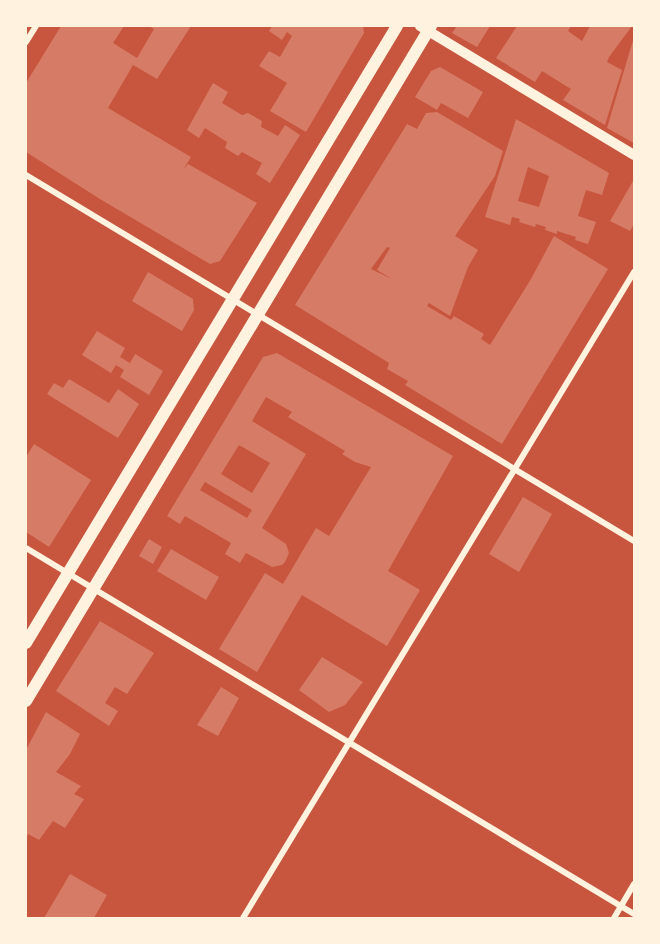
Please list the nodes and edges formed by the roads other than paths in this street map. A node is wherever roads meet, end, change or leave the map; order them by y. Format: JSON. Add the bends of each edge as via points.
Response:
{"nodes":[{"id":1,"x":36,"y":26,"type":"edge"},
{"id":2,"x":397,"y":26,"type":"edge"},
{"id":3,"x":426,"y":27,"type":"edge"},
{"id":4,"x":26,"y":42,"type":"edge"},
{"id":5,"x":634,"y":155,"type":"edge"},
{"id":6,"x":26,"y":175,"type":"edge"},
{"id":7,"x":634,"y":272,"type":"edge"},
{"id":8,"x":232,"y":299,"type":"junction"},
{"id":9,"x":258,"y":314,"type":"junction"},
{"id":10,"x":515,"y":469,"type":"junction"},
{"id":11,"x":634,"y":541,"type":"edge"},
{"id":12,"x":26,"y":548,"type":"edge"},
{"id":13,"x":68,"y":573,"type":"junction"},
{"id":14,"x":93,"y":588,"type":"junction"},
{"id":15,"x":26,"y":643,"type":"edge"},
{"id":16,"x":26,"y":701,"type":"edge"},
{"id":17,"x":349,"y":743,"type":"junction"},
{"id":18,"x":634,"y":884,"type":"edge"},
{"id":19,"x":621,"y":906,"type":"junction"},
{"id":20,"x":634,"y":914,"type":"edge"},
{"id":21,"x":243,"y":918,"type":"edge"},
{"id":22,"x":614,"y":918,"type":"edge"}],
"edges":[{"from":1,"to":4,"type":"street"},
{"from":2,"to":8,"type":"main road"},
{"from":3,"to":5,"type":"main road"},
{"from":3,"to":9,"type":"main road"},
{"from":6,"to":8,"type":"street"},
{"from":7,"to":10,"type":"street"},
{"from":8,"to":9,"type":"street"},
{"from":8,"to":13,"type":"main road"},
{"from":9,"to":10,"type":"street"},
{"from":9,"to":14,"type":"main road"},
{"from":10,"to":11,"type":"street"},
{"from":10,"to":17,"type":"street"},
{"from":12,"to":13,"type":"street"},
{"from":13,"to":14,"type":"street"},
{"from":13,"to":15,"type":"main road"},
{"from":14,"to":16,"type":"main road"},
{"from":14,"to":17,"type":"street"},
{"from":17,"to":19,"type":"street"},
{"from":17,"to":21,"type":"street"},
{"from":18,"to":19,"type":"street"},
{"from":19,"to":20,"type":"street"},
{"from":19,"to":22,"type":"street"}]}
